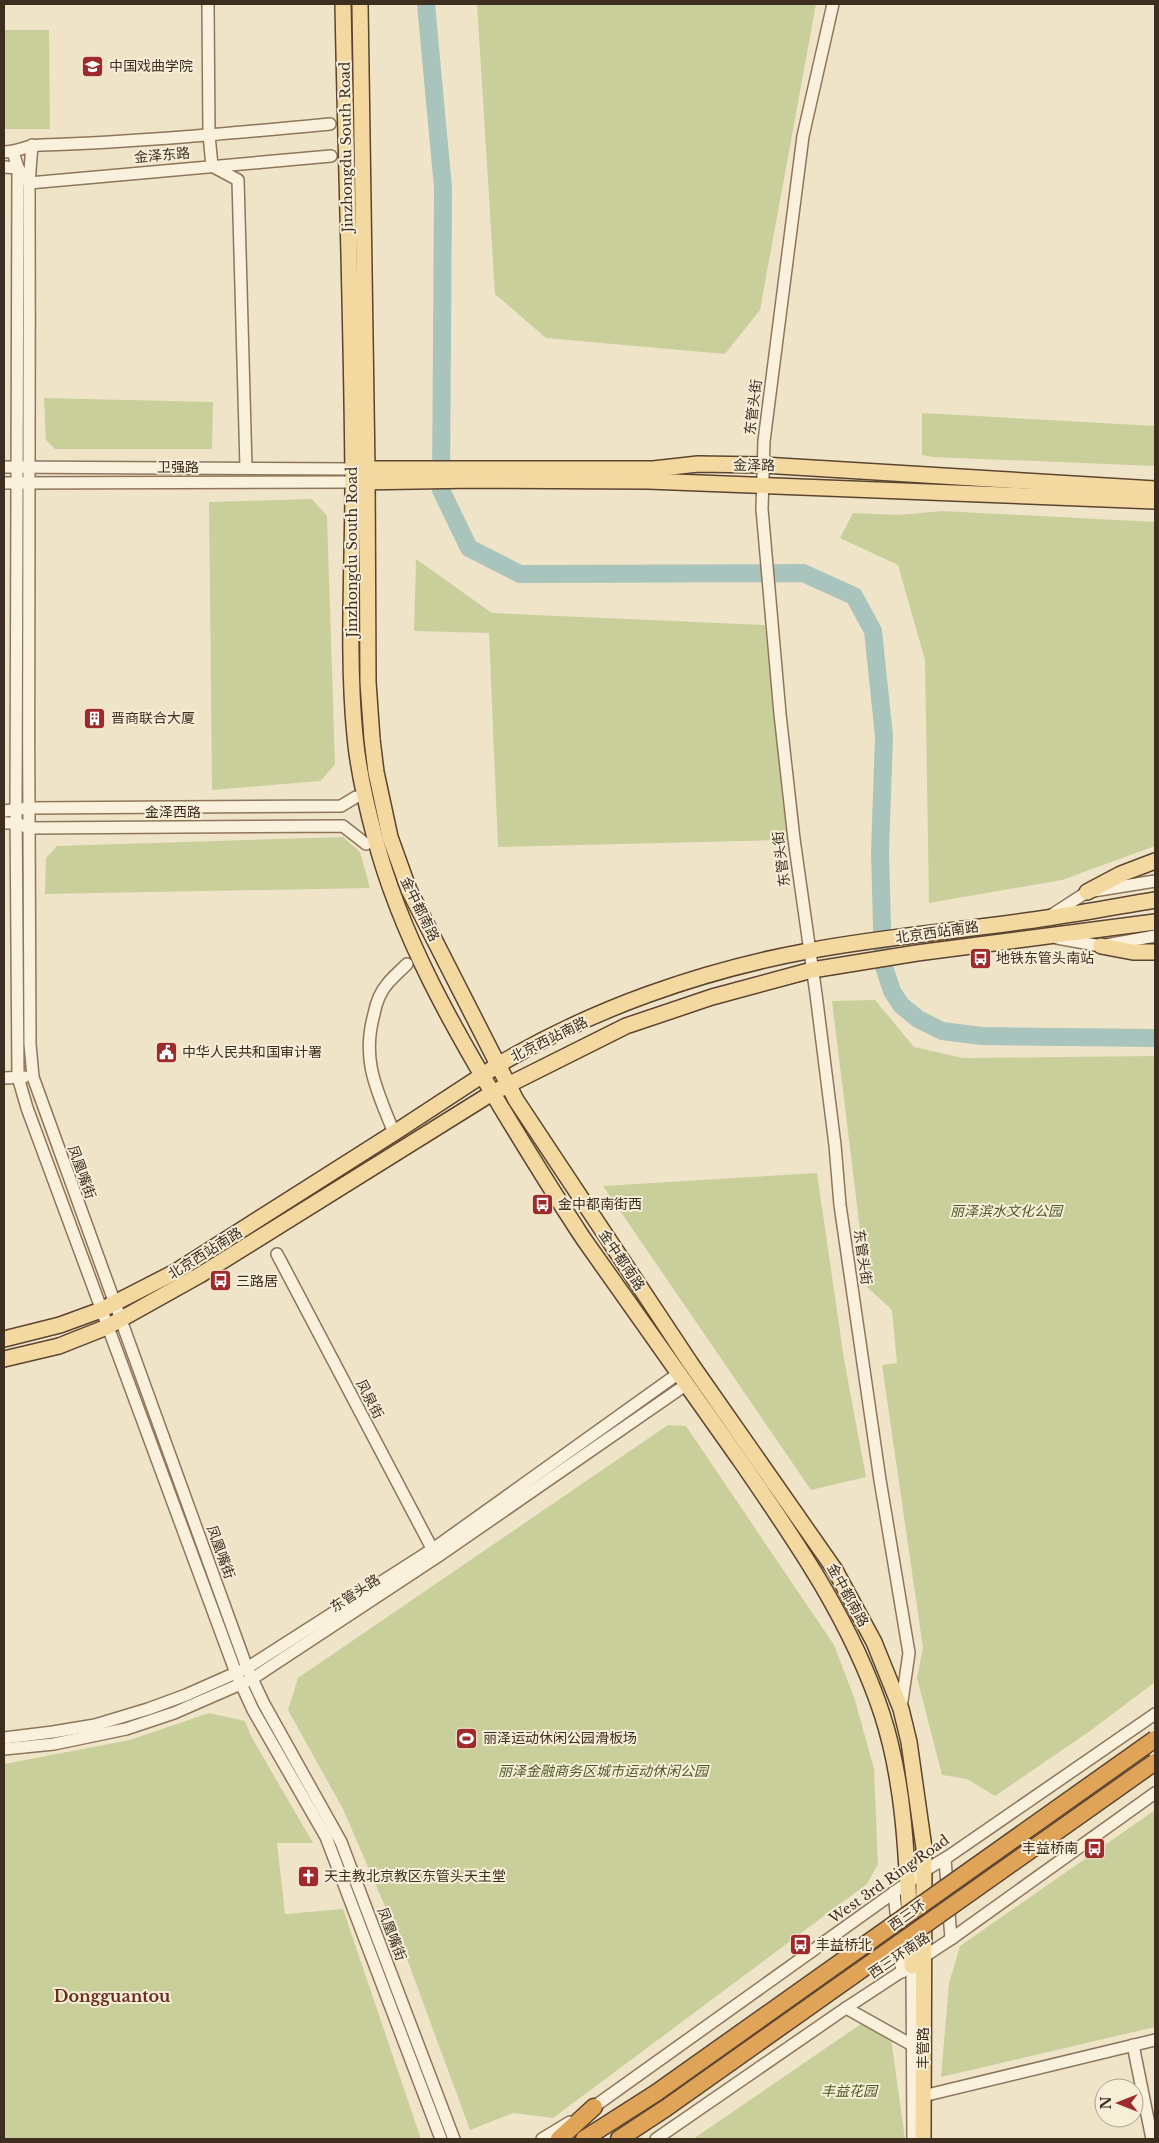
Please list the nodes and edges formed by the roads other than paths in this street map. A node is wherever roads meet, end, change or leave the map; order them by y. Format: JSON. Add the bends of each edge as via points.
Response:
{"nodes":[{"id":1,"x":208,"y":4,"type":"edge"},
{"id":2,"x":343,"y":4,"type":"edge"},
{"id":3,"x":360,"y":4,"type":"edge"},
{"id":4,"x":833,"y":4,"type":"edge"},
{"id":5,"x":330,"y":124,"type":"dead end"},
{"id":6,"x":209,"y":135,"type":"junction"},
{"id":7,"x":32,"y":145,"type":"junction"},
{"id":8,"x":8,"y":152,"type":"edge"},
{"id":9,"x":331,"y":156,"type":"dead end"},
{"id":10,"x":212,"y":166,"type":"junction"},
{"id":11,"x":4,"y":168,"type":"edge"},
{"id":12,"x":18,"y":168,"type":"junction"},
{"id":13,"x":28,"y":183,"type":"junction"},
{"id":14,"x":763,"y":465,"type":"junction"},
{"id":15,"x":4,"y":467,"type":"edge"},
{"id":16,"x":24,"y":467,"type":"junction"},
{"id":17,"x":246,"y":467,"type":"junction"},
{"id":18,"x":476,"y":474,"type":"junction"},
{"id":19,"x":360,"y":475,"type":"junction"},
{"id":20,"x":4,"y":482,"type":"edge"},
{"id":21,"x":24,"y":483,"type":"junction"},
{"id":22,"x":762,"y":485,"type":"junction"},
{"id":23,"x":1155,"y":489,"type":"edge"},
{"id":24,"x":1155,"y":501,"type":"edge"},
{"id":25,"x":356,"y":797,"type":"dead end"},
{"id":26,"x":22,"y":810,"type":"junction"},
{"id":27,"x":4,"y":811,"type":"edge"},
{"id":28,"x":4,"y":823,"type":"edge"},
{"id":29,"x":17,"y":823,"type":"junction"},
{"id":30,"x":28,"y":828,"type":"junction"},
{"id":31,"x":366,"y":844,"type":"dead end"},
{"id":32,"x":1155,"y":861,"type":"edge"},
{"id":33,"x":1155,"y":881,"type":"edge"},
{"id":34,"x":1087,"y":892,"type":"junction"},
{"id":35,"x":1155,"y":900,"type":"edge"},
{"id":36,"x":1046,"y":918,"type":"junction"},
{"id":37,"x":1155,"y":922,"type":"edge"},
{"id":38,"x":1048,"y":936,"type":"junction"},
{"id":39,"x":1155,"y":936,"type":"edge"},
{"id":40,"x":1101,"y":946,"type":"junction"},
{"id":41,"x":808,"y":951,"type":"junction"},
{"id":42,"x":1155,"y":952,"type":"edge"},
{"id":43,"x":407,"y":964,"type":"dead end"},
{"id":44,"x":812,"y":970,"type":"junction"},
{"id":45,"x":498,"y":1064,"type":"junction"},
{"id":46,"x":4,"y":1070,"type":"edge"},
{"id":47,"x":32,"y":1073,"type":"junction"},
{"id":48,"x":17,"y":1074,"type":"junction"},
{"id":49,"x":482,"y":1075,"type":"junction"},
{"id":50,"x":4,"y":1078,"type":"edge"},
{"id":51,"x":508,"y":1084,"type":"junction"},
{"id":52,"x":492,"y":1093,"type":"junction"},
{"id":53,"x":394,"y":1133,"type":"junction"},
{"id":54,"x":277,"y":1254,"type":"dead end"},
{"id":55,"x":112,"y":1311,"type":"junction"},
{"id":56,"x":107,"y":1327,"type":"junction"},
{"id":57,"x":4,"y":1339,"type":"edge"},
{"id":58,"x":4,"y":1359,"type":"edge"},
{"id":59,"x":683,"y":1378,"type":"junction"},
{"id":60,"x":435,"y":1553,"type":"junction"},
{"id":61,"x":247,"y":1668,"type":"junction"},
{"id":62,"x":236,"y":1673,"type":"junction"},
{"id":63,"x":252,"y":1679,"type":"junction"},
{"id":64,"x":241,"y":1685,"type":"junction"},
{"id":65,"x":901,"y":1709,"type":"junction"},
{"id":66,"x":1155,"y":1714,"type":"edge"},
{"id":67,"x":4,"y":1738,"type":"edge"},
{"id":68,"x":1155,"y":1739,"type":"edge"},
{"id":69,"x":4,"y":1749,"type":"edge"},
{"id":70,"x":1155,"y":1762,"type":"edge"},
{"id":71,"x":1155,"y":1793,"type":"edge"},
{"id":72,"x":945,"y":1859,"type":"junction"},
{"id":73,"x":924,"y":1871,"type":"junction"},
{"id":74,"x":908,"y":1883,"type":"junction"},
{"id":75,"x":894,"y":1892,"type":"junction"},
{"id":76,"x":951,"y":1939,"type":"junction"},
{"id":77,"x":924,"y":1957,"type":"junction"},
{"id":78,"x":907,"y":1969,"type":"junction"},
{"id":79,"x":846,"y":2008,"type":"junction"},
{"id":80,"x":1155,"y":2040,"type":"edge"},
{"id":81,"x":912,"y":2045,"type":"junction"},
{"id":82,"x":1133,"y":2045,"type":"junction"},
{"id":83,"x":923,"y":2096,"type":"junction"},
{"id":84,"x":594,"y":2107,"type":"junction"},
{"id":85,"x":441,"y":2139,"type":"edge"},
{"id":86,"x":454,"y":2139,"type":"edge"},
{"id":87,"x":542,"y":2139,"type":"edge"},
{"id":88,"x":559,"y":2139,"type":"edge"},
{"id":89,"x":584,"y":2139,"type":"edge"},
{"id":90,"x":619,"y":2139,"type":"edge"},
{"id":91,"x":656,"y":2139,"type":"edge"},
{"id":92,"x":913,"y":2139,"type":"edge"},
{"id":93,"x":923,"y":2139,"type":"edge"},
{"id":94,"x":1152,"y":2139,"type":"edge"}],
"edges":[{"from":1,"to":6,"type":"street"},
{"from":2,"to":19,"type":"main road","name":"Jinzhongdu South Road"},
{"from":3,"to":19,"type":"main road","name":"Jinzhongdu South Road"},
{"from":4,"to":14,"type":"street","name":"东管头街","via":[[803,136]]},
{"from":5,"to":6,"type":"street","name":"金泽东路"},
{"from":6,"to":7,"type":"street","name":"金泽东路"},
{"from":6,"to":10,"type":"street"},
{"from":7,"to":8,"type":"street","name":"金泽东路"},
{"from":7,"to":13,"type":"street","name":"凤凰嘴街"},
{"from":8,"to":12,"type":"street","name":"凤凰嘴街"},
{"from":9,"to":10,"type":"street","name":"金泽东路"},
{"from":10,"to":13,"type":"street","name":"金泽东路"},
{"from":10,"to":17,"type":"street","via":[[238,180]]},
{"from":11,"to":12,"type":"street"},
{"from":12,"to":13,"type":"street"},
{"from":12,"to":16,"type":"street","name":"凤凰嘴街"},
{"from":13,"to":16,"type":"street","name":"凤凰嘴街"},
{"from":14,"to":18,"type":"main road","name":"金泽路","via":[[698,464],[653,470]]},
{"from":14,"to":22,"type":"street","name":"东管头街"},
{"from":14,"to":23,"type":"main road","name":"金泽路"},
{"from":15,"to":16,"type":"street","name":"卫强路"},
{"from":16,"to":17,"type":"street","name":"卫强路"},
{"from":16,"to":21,"type":"street","name":"凤凰嘴街"},
{"from":17,"to":19,"type":"street","name":"卫强路"},
{"from":18,"to":19,"type":"main road","name":"金泽路"},
{"from":18,"to":22,"type":"main road","name":"金泽路"},
{"from":19,"to":21,"type":"street","name":"卫强路"},
{"from":19,"to":45,"type":"main road","name":"金中都南路","via":[[372,739],[390,837],[409,890]]},
{"from":19,"to":49,"type":"main road","name":"Jinzhongdu South Road","via":[[352,684],[355,737],[364,796],[399,912],[434,989]]},
{"from":20,"to":21,"type":"street","name":"卫强路"},
{"from":21,"to":26,"type":"street","name":"凤凰嘴街"},
{"from":22,"to":24,"type":"main road","name":"金泽路"},
{"from":22,"to":41,"type":"street","name":"东管头街","via":[[781,723]]},
{"from":25,"to":26,"type":"street","name":"金泽西路","via":[[341,806]]},
{"from":26,"to":27,"type":"street","name":"金泽西路"},
{"from":26,"to":29,"type":"street","name":"凤凰嘴街"},
{"from":26,"to":30,"type":"street","name":"凤凰嘴街"},
{"from":28,"to":29,"type":"street","name":"金泽西路"},
{"from":29,"to":30,"type":"street","name":"金泽西路"},
{"from":29,"to":48,"type":"street","name":"凤凰嘴街"},
{"from":30,"to":31,"type":"street","name":"金泽西路","via":[[343,826]]},
{"from":30,"to":47,"type":"street","name":"凤凰嘴街"},
{"from":32,"to":34,"type":"main road"},
{"from":33,"to":34,"type":"street"},
{"from":34,"to":36,"type":"street"},
{"from":35,"to":36,"type":"main road","name":"北京西站南路"},
{"from":36,"to":41,"type":"main road","name":"北京西站南路"},
{"from":37,"to":38,"type":"main road","name":"北京西站南路"},
{"from":38,"to":40,"type":"street"},
{"from":38,"to":44,"type":"main road","name":"北京西站南路"},
{"from":39,"to":40,"type":"street"},
{"from":40,"to":42,"type":"main road"},
{"from":41,"to":44,"type":"street","name":"东管头街"},
{"from":41,"to":45,"type":"main road","name":"北京西站南路","via":[[706,976],[614,1007]]},
{"from":43,"to":53,"type":"street","via":[[388,983],[376,1004],[369,1031],[368,1054],[376,1087]]},
{"from":44,"to":51,"type":"main road","name":"北京西站南路","via":[[712,997],[626,1026]]},
{"from":44,"to":65,"type":"street","name":"东管头街","via":[[840,1205],[909,1653]]},
{"from":45,"to":49,"type":"main road","name":"北京西站南路"},
{"from":45,"to":51,"type":"main road","name":"金中都南路"},
{"from":46,"to":48,"type":"street"},
{"from":47,"to":48,"type":"street"},
{"from":47,"to":55,"type":"street","name":"凤凰嘴街"},
{"from":48,"to":50,"type":"street"},
{"from":48,"to":55,"type":"street","name":"凤凰嘴街","via":[[27,1108]]},
{"from":49,"to":52,"type":"main road","name":"金中都南路"},
{"from":49,"to":53,"type":"main road","name":"北京西站南路"},
{"from":51,"to":52,"type":"main road","name":"北京西站南路"},
{"from":51,"to":65,"type":"main road","name":"金中都南路","via":[[686,1356],[835,1570],[874,1642]]},
{"from":52,"to":55,"type":"main road","name":"北京西站南路","via":[[200,1276]]},
{"from":52,"to":59,"type":"main road","name":"金中都南路","via":[[569,1217]]},
{"from":53,"to":55,"type":"main road","name":"北京西站南路"},
{"from":54,"to":60,"type":"street","name":"凤泉街"},
{"from":55,"to":56,"type":"main road","name":"北京西站南路"},
{"from":55,"to":57,"type":"main road","name":"北京西站南路"},
{"from":55,"to":61,"type":"street","name":"凤凰嘴街"},
{"from":56,"to":58,"type":"main road","name":"北京西站南路","via":[[59,1346]]},
{"from":56,"to":62,"type":"street","name":"凤凰嘴街"},
{"from":59,"to":60,"type":"street","name":"东管头路"},
{"from":59,"to":74,"type":"main road","name":"金中都南路","via":[[791,1534],[826,1589],[856,1649],[882,1713],[891,1746]]},
{"from":60,"to":61,"type":"street","name":"东管头路"},
{"from":60,"to":63,"type":"street","name":"东管头路"},
{"from":61,"to":62,"type":"street","name":"东管头路"},
{"from":61,"to":63,"type":"street","name":"凤凰嘴街"},
{"from":62,"to":64,"type":"street","name":"凤凰嘴街"},
{"from":62,"to":67,"type":"street","name":"东管头路","via":[[148,1709],[95,1724]]},
{"from":63,"to":64,"type":"street","name":"东管头路"},
{"from":63,"to":86,"type":"street","name":"凤凰嘴街","via":[[341,1842]]},
{"from":64,"to":69,"type":"street","name":"东管头路","via":[[126,1729],[54,1744]]},
{"from":64,"to":85,"type":"street","name":"凤凰嘴街","via":[[326,1837]]},
{"from":65,"to":73,"type":"main road","name":"金中都南路","via":[[916,1782]]},
{"from":66,"to":72,"type":"street","name":"West 3rd Ring Road"},
{"from":68,"to":89,"type":"highway","name":"西三环","bridge":true,"via":[[656,2093]]},
{"from":70,"to":90,"type":"highway","name":"西三环","bridge":true},
{"from":71,"to":76,"type":"street","name":"西三环南路"},
{"from":72,"to":73,"type":"street","name":"West 3rd Ring Road"},
{"from":72,"to":76,"type":"street"},
{"from":73,"to":74,"type":"street","name":"West 3rd Ring Road"},
{"from":73,"to":77,"type":"main road","name":"金中都南路"},
{"from":74,"to":75,"type":"street","name":"West 3rd Ring Road"},
{"from":74,"to":78,"type":"main road","name":"金中都南路"},
{"from":75,"to":78,"type":"street","name":"丰管路"},
{"from":75,"to":84,"type":"street","name":"West 3rd Ring Road"},
{"from":76,"to":77,"type":"street","name":"西三环南路"},
{"from":77,"to":78,"type":"street","name":"西三环南路"},
{"from":77,"to":83,"type":"main road","name":"丰管路"},
{"from":78,"to":79,"type":"street","name":"西三环南路"},
{"from":78,"to":81,"type":"street","name":"丰管路"},
{"from":79,"to":81,"type":"street"},
{"from":79,"to":91,"type":"street","name":"西三环南路"},
{"from":80,"to":82,"type":"street"},
{"from":81,"to":92,"type":"street","name":"丰管路"},
{"from":82,"to":83,"type":"street"},
{"from":82,"to":94,"type":"street"},
{"from":83,"to":93,"type":"main road","name":"丰管路"},
{"from":84,"to":87,"type":"street","name":"West 3rd Ring Road"},
{"from":84,"to":88,"type":"highway"}]}
